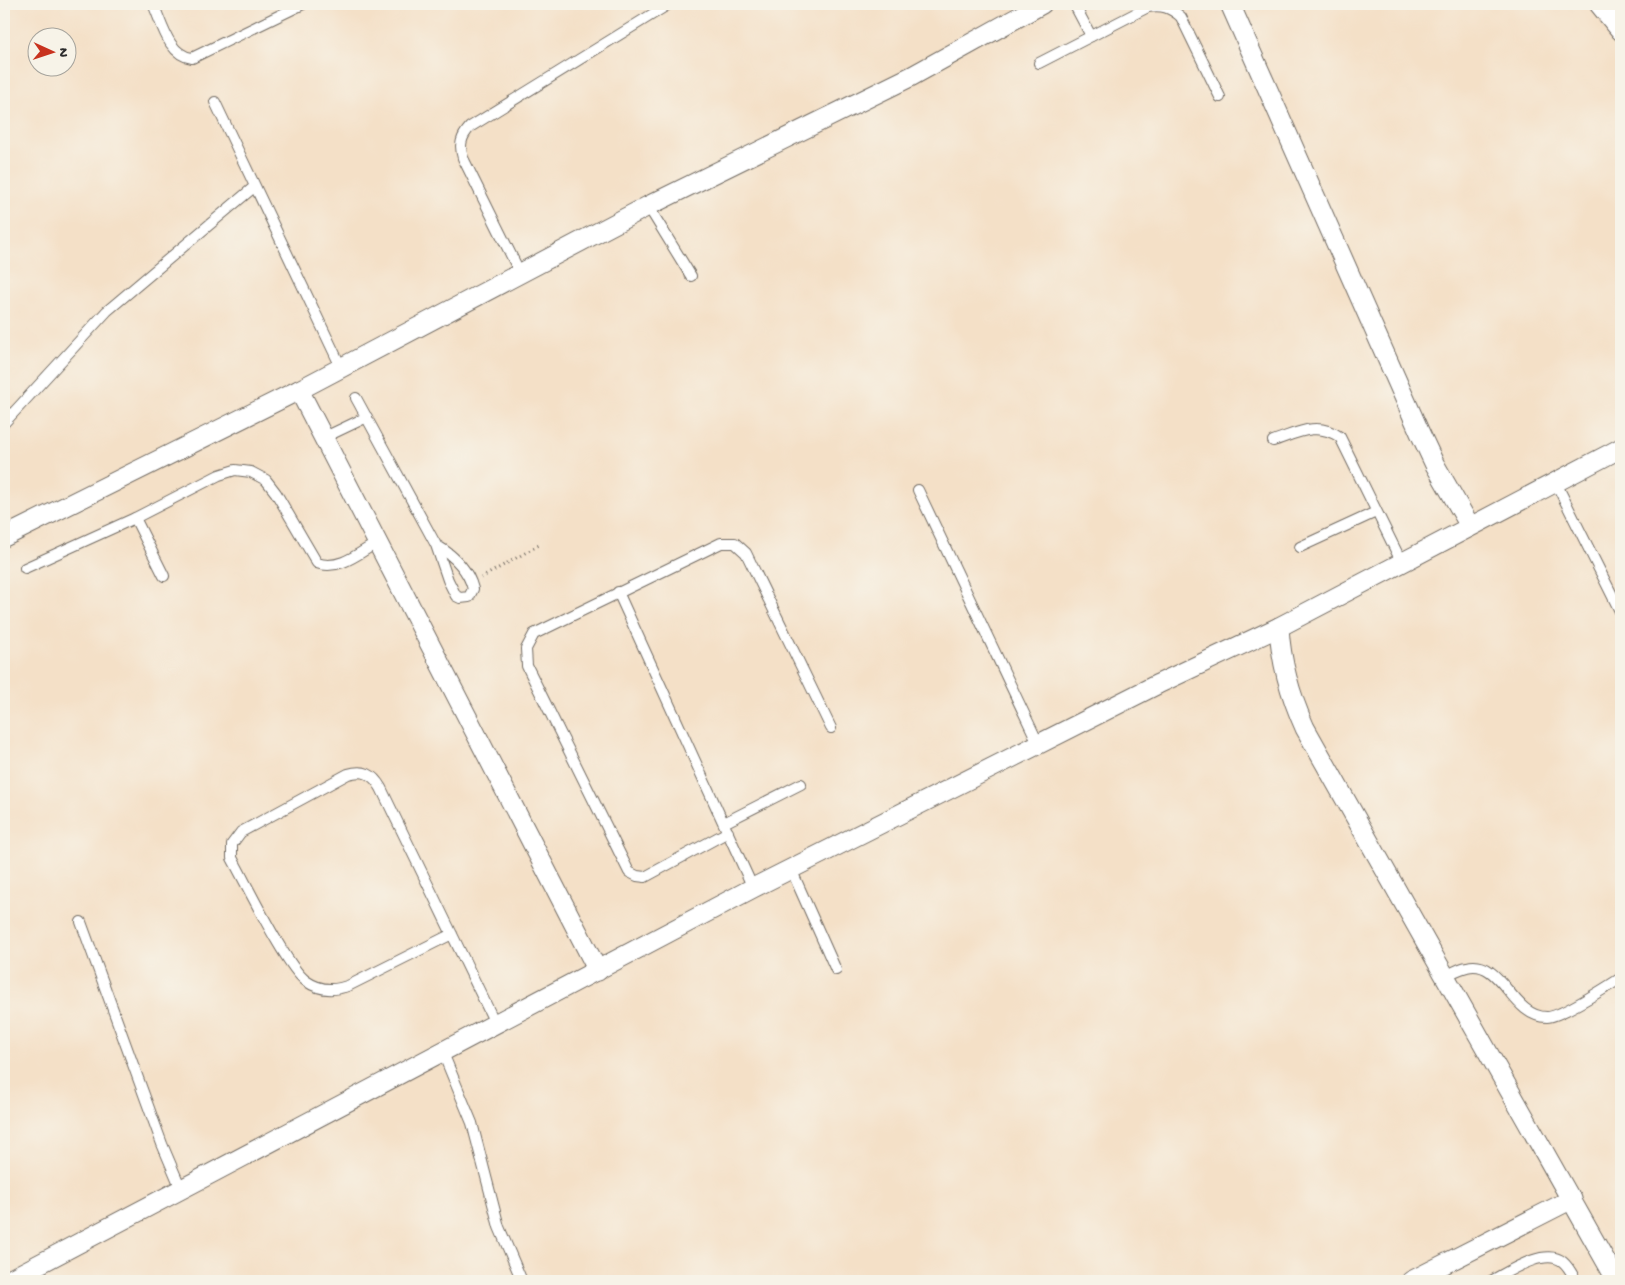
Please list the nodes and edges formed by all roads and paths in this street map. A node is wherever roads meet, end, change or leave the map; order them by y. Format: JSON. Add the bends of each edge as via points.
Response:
{"nodes":[{"id":1,"x":153,"y":4,"type":"edge"},
{"id":2,"x":303,"y":4,"type":"edge"},
{"id":3,"x":669,"y":4,"type":"edge"},
{"id":4,"x":1042,"y":4,"type":"edge"},
{"id":5,"x":1074,"y":4,"type":"edge"},
{"id":6,"x":1230,"y":4,"type":"edge"},
{"id":7,"x":1599,"y":4,"type":"edge"},
{"id":8,"x":1621,"y":31,"type":"edge"},
{"id":9,"x":1091,"y":36,"type":"junction"},
{"id":10,"x":1039,"y":63,"type":"dead end"},
{"id":11,"x":1220,"y":96,"type":"dead end"},
{"id":12,"x":215,"y":102,"type":"dead end"},
{"id":13,"x":254,"y":186,"type":"junction"},
{"id":14,"x":648,"y":206,"type":"junction"},
{"id":15,"x":520,"y":273,"type":"junction"},
{"id":16,"x":691,"y":276,"type":"dead end"},
{"id":17,"x":341,"y":367,"type":"junction"},
{"id":18,"x":299,"y":390,"type":"junction"},
{"id":19,"x":356,"y":398,"type":"dead end"},
{"id":20,"x":366,"y":417,"type":"junction"},
{"id":21,"x":4,"y":423,"type":"edge"},
{"id":22,"x":323,"y":438,"type":"junction"},
{"id":23,"x":1273,"y":441,"type":"dead end"},
{"id":24,"x":1621,"y":448,"type":"edge"},
{"id":25,"x":1555,"y":481,"type":"junction"},
{"id":26,"x":918,"y":490,"type":"dead end"},
{"id":27,"x":1376,"y":512,"type":"junction"},
{"id":28,"x":135,"y":518,"type":"junction"},
{"id":29,"x":1470,"y":526,"type":"junction"},
{"id":30,"x":4,"y":537,"type":"edge"},
{"id":31,"x":378,"y":542,"type":"junction"},
{"id":32,"x":436,"y":545,"type":"junction"},
{"id":33,"x":539,"y":545,"type":"dead end"},
{"id":34,"x":1300,"y":547,"type":"dead end"},
{"id":35,"x":1402,"y":563,"type":"junction"},
{"id":36,"x":26,"y":568,"type":"dead end"},
{"id":37,"x":164,"y":576,"type":"dead end"},
{"id":38,"x":472,"y":583,"type":"junction"},
{"id":39,"x":618,"y":592,"type":"junction"},
{"id":40,"x":1621,"y":613,"type":"edge"},
{"id":41,"x":1279,"y":627,"type":"junction"},
{"id":42,"x":831,"y":728,"type":"dead end"},
{"id":43,"x":1039,"y":745,"type":"junction"},
{"id":44,"x":801,"y":784,"type":"dead end"},
{"id":45,"x":726,"y":828,"type":"junction"},
{"id":46,"x":790,"y":870,"type":"junction"},
{"id":47,"x":753,"y":888,"type":"junction"},
{"id":48,"x":81,"y":922,"type":"dead end"},
{"id":49,"x":452,"y":934,"type":"junction"},
{"id":50,"x":836,"y":970,"type":"dead end"},
{"id":51,"x":598,"y":971,"type":"junction"},
{"id":52,"x":1446,"y":976,"type":"junction"},
{"id":53,"x":1621,"y":978,"type":"edge"},
{"id":54,"x":496,"y":1025,"type":"junction"},
{"id":55,"x":443,"y":1052,"type":"junction"},
{"id":56,"x":182,"y":1190,"type":"junction"},
{"id":57,"x":1572,"y":1199,"type":"junction"},
{"id":58,"x":8,"y":1281,"type":"edge"},
{"id":59,"x":522,"y":1281,"type":"edge"},
{"id":60,"x":1411,"y":1281,"type":"edge"},
{"id":61,"x":1491,"y":1281,"type":"edge"},
{"id":62,"x":1576,"y":1281,"type":"edge"},
{"id":63,"x":1617,"y":1281,"type":"edge"}],
"edges":[{"from":1,"to":2,"type":"lane","via":[[175,51],[182,57],[192,58]]},
{"from":3,"to":15,"type":"lane","via":[[470,127],[462,136],[463,158]]},
{"from":4,"to":14,"type":"street","via":[[912,76]]},
{"from":5,"to":9,"type":"lane"},
{"from":6,"to":29,"type":"street","via":[[1420,434]]},
{"from":7,"to":8,"type":"street"},
{"from":9,"to":10,"type":"lane"},
{"from":9,"to":11,"type":"lane","via":[[1148,7],[1172,9],[1187,27]]},
{"from":12,"to":13,"type":"lane"},
{"from":13,"to":17,"type":"lane"},
{"from":13,"to":21,"type":"lane","via":[[106,311]]},
{"from":14,"to":15,"type":"street"},
{"from":14,"to":16,"type":"lane"},
{"from":15,"to":17,"type":"street"},
{"from":17,"to":18,"type":"street"},
{"from":18,"to":22,"type":"street"},
{"from":18,"to":30,"type":"street"},
{"from":19,"to":20,"type":"lane"},
{"from":20,"to":22,"type":"lane"},
{"from":20,"to":32,"type":"lane"},
{"from":22,"to":31,"type":"street"},
{"from":23,"to":27,"type":"lane","via":[[1318,428],[1330,430],[1340,437]]},
{"from":24,"to":25,"type":"street"},
{"from":25,"to":29,"type":"street"},
{"from":25,"to":40,"type":"lane"},
{"from":26,"to":43,"type":"lane"},
{"from":27,"to":34,"type":"lane"},
{"from":27,"to":35,"type":"lane"},
{"from":28,"to":31,"type":"lane","via":[[235,470],[251,472],[266,480],[317,563],[337,565]]},
{"from":28,"to":36,"type":"lane"},
{"from":28,"to":37,"type":"lane"},
{"from":29,"to":35,"type":"street"},
{"from":31,"to":51,"type":"street"},
{"from":32,"to":38,"type":"lane","via":[[461,565]]},
{"from":32,"to":38,"type":"lane","via":[[456,596],[469,597],[474,589]]},
{"from":33,"to":38,"type":"path"},
{"from":35,"to":41,"type":"street"},
{"from":39,"to":42,"type":"lane","via":[[721,543],[735,543],[742,547]]},
{"from":39,"to":45,"type":"lane"},
{"from":39,"to":45,"type":"lane","via":[[534,634],[526,649],[528,666],[629,872],[645,877]]},
{"from":41,"to":43,"type":"street"},
{"from":41,"to":52,"type":"street","via":[[1283,669],[1305,728]]},
{"from":43,"to":46,"type":"street"},
{"from":44,"to":45,"type":"lane"},
{"from":45,"to":47,"type":"lane"},
{"from":46,"to":47,"type":"street"},
{"from":46,"to":50,"type":"lane"},
{"from":47,"to":51,"type":"street"},
{"from":48,"to":56,"type":"lane"},
{"from":49,"to":49,"type":"lane","via":[[381,788],[368,773],[348,774],[241,832],[232,844],[232,858],[291,964],[305,981],[316,986],[339,989],[350,985]]},
{"from":49,"to":54,"type":"lane"},
{"from":51,"to":54,"type":"street"},
{"from":52,"to":53,"type":"lane","via":[[1468,966],[1483,968],[1496,976],[1520,1006],[1532,1015],[1548,1017]]},
{"from":52,"to":57,"type":"street"},
{"from":54,"to":55,"type":"street"},
{"from":55,"to":56,"type":"street"},
{"from":55,"to":59,"type":"lane","via":[[472,1123],[499,1227]]},
{"from":56,"to":58,"type":"street"},
{"from":57,"to":60,"type":"street"},
{"from":57,"to":63,"type":"street"},
{"from":61,"to":62,"type":"lane","via":[[1529,1261],[1551,1257],[1562,1260]]}]}
